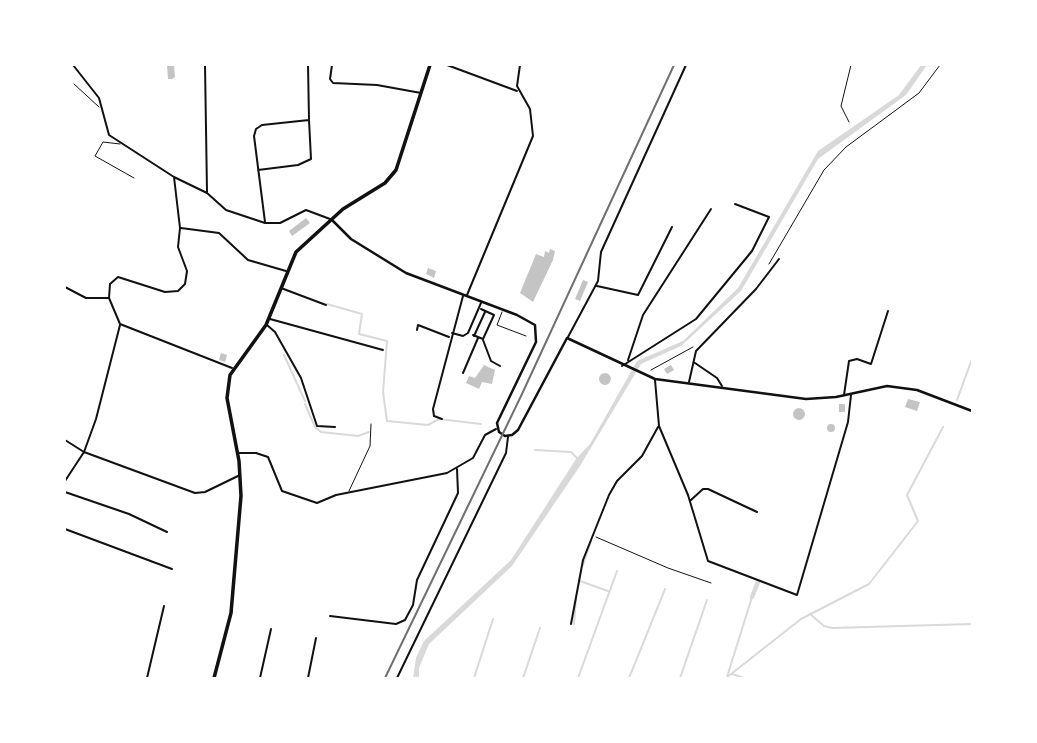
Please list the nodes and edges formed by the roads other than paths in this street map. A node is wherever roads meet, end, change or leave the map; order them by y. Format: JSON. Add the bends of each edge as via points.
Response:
{"nodes":[{"id":1,"x":73,"y":65,"type":"edge"},
{"id":2,"x":205,"y":65,"type":"edge"},
{"id":3,"x":309,"y":65,"type":"edge"},
{"id":4,"x":332,"y":65,"type":"edge"},
{"id":5,"x":430,"y":65,"type":"edge"},
{"id":6,"x":447,"y":65,"type":"edge"},
{"id":7,"x":520,"y":65,"type":"edge"},
{"id":8,"x":686,"y":65,"type":"edge"},
{"id":9,"x":74,"y":84,"type":"dead end"},
{"id":10,"x":518,"y":91,"type":"junction"},
{"id":11,"x":422,"y":93,"type":"junction"},
{"id":12,"x":100,"y":107,"type":"junction"},
{"id":13,"x":309,"y":120,"type":"junction"},
{"id":14,"x":120,"y":144,"type":"junction"},
{"id":15,"x":258,"y":170,"type":"junction"},
{"id":16,"x":174,"y":177,"type":"junction"},
{"id":17,"x":134,"y":178,"type":"dead end"},
{"id":18,"x":208,"y":193,"type":"junction"},
{"id":19,"x":734,"y":204,"type":"dead end"},
{"id":20,"x":711,"y":209,"type":"dead end"},
{"id":21,"x":331,"y":219,"type":"junction"},
{"id":22,"x":265,"y":223,"type":"junction"},
{"id":23,"x":672,"y":227,"type":"dead end"},
{"id":24,"x":180,"y":228,"type":"junction"},
{"id":25,"x":779,"y":259,"type":"dead end"},
{"id":26,"x":286,"y":271,"type":"junction"},
{"id":27,"x":596,"y":286,"type":"junction"},
{"id":28,"x":65,"y":287,"type":"edge"},
{"id":29,"x":280,"y":288,"type":"junction"},
{"id":30,"x":465,"y":296,"type":"junction"},
{"id":31,"x":108,"y":298,"type":"junction"},
{"id":32,"x":481,"y":302,"type":"junction"},
{"id":33,"x":326,"y":304,"type":"dead end"},
{"id":34,"x":480,"y":310,"type":"dead end"},
{"id":35,"x":503,"y":310,"type":"junction"},
{"id":36,"x":485,"y":311,"type":"junction"},
{"id":37,"x":888,"y":311,"type":"dead end"},
{"id":38,"x":269,"y":318,"type":"junction"},
{"id":39,"x":490,"y":323,"type":"junction"},
{"id":40,"x":120,"y":324,"type":"junction"},
{"id":41,"x":266,"y":325,"type":"junction"},
{"id":42,"x":497,"y":325,"type":"junction"},
{"id":43,"x":417,"y":330,"type":"dead end"},
{"id":44,"x":452,"y":333,"type":"junction"},
{"id":45,"x":526,"y":336,"type":"dead end"},
{"id":46,"x":478,"y":337,"type":"junction"},
{"id":47,"x":450,"y":338,"type":"junction"},
{"id":48,"x":567,"y":338,"type":"junction"},
{"id":49,"x":483,"y":339,"type":"junction"},
{"id":50,"x":383,"y":350,"type":"dead end"},
{"id":51,"x":628,"y":361,"type":"junction"},
{"id":52,"x":693,"y":363,"type":"junction"},
{"id":53,"x":500,"y":366,"type":"dead end"},
{"id":54,"x":624,"y":367,"type":"junction"},
{"id":55,"x":233,"y":368,"type":"junction"},
{"id":56,"x":651,"y":370,"type":"road end"},
{"id":57,"x":463,"y":373,"type":"dead end"},
{"id":58,"x":645,"y":377,"type":"junction"},
{"id":59,"x":655,"y":379,"type":"junction"},
{"id":60,"x":689,"y":382,"type":"junction"},
{"id":61,"x":722,"y":387,"type":"junction"},
{"id":62,"x":851,"y":394,"type":"junction"},
{"id":63,"x":844,"y":396,"type":"junction"},
{"id":64,"x":972,"y":411,"type":"edge"},
{"id":65,"x":442,"y":419,"type":"dead end"},
{"id":66,"x":371,"y":424,"type":"dead end"},
{"id":67,"x":659,"y":426,"type":"junction"},
{"id":68,"x":335,"y":427,"type":"dead end"},
{"id":69,"x":498,"y":429,"type":"junction"},
{"id":70,"x":509,"y":436,"type":"junction"},
{"id":71,"x":65,"y":440,"type":"edge"},
{"id":72,"x":84,"y":452,"type":"junction"},
{"id":73,"x":237,"y":453,"type":"junction"},
{"id":74,"x":457,"y":468,"type":"junction"},
{"id":75,"x":241,"y":475,"type":"junction"},
{"id":76,"x":65,"y":481,"type":"edge"},
{"id":77,"x":65,"y":492,"type":"edge"},
{"id":78,"x":348,"y":493,"type":"junction"},
{"id":79,"x":690,"y":502,"type":"junction"},
{"id":80,"x":757,"y":512,"type":"dead end"},
{"id":81,"x":65,"y":529,"type":"edge"},
{"id":82,"x":167,"y":532,"type":"dead end"},
{"id":83,"x":172,"y":569,"type":"dead end"},
{"id":84,"x":164,"y":606,"type":"dead end"},
{"id":85,"x":330,"y":616,"type":"dead end"},
{"id":86,"x":571,"y":624,"type":"dead end"},
{"id":87,"x":271,"y":629,"type":"dead end"},
{"id":88,"x":316,"y":638,"type":"dead end"},
{"id":89,"x":147,"y":678,"type":"edge"},
{"id":90,"x":214,"y":678,"type":"edge"},
{"id":91,"x":260,"y":678,"type":"edge"},
{"id":92,"x":308,"y":678,"type":"edge"},
{"id":93,"x":397,"y":678,"type":"edge"}],
"edges":[{"from":1,"to":12,"type":"street","via":[[94,91]]},
{"from":2,"to":18,"type":"street"},
{"from":3,"to":13,"type":"street"},
{"from":4,"to":11,"type":"street","via":[[332,83]]},
{"from":5,"to":11,"type":"main road"},
{"from":6,"to":10,"type":"street"},
{"from":7,"to":10,"type":"street"},
{"from":8,"to":27,"type":"street","via":[[601,252]]},
{"from":9,"to":12,"type":"lane"},
{"from":10,"to":30,"type":"street","via":[[530,109],[533,136]]},
{"from":11,"to":21,"type":"main road","via":[[394,173]]},
{"from":12,"to":14,"type":"street","via":[[109,135]]},
{"from":13,"to":15,"type":"street","via":[[311,159]]},
{"from":13,"to":15,"type":"street","via":[[256,129]]},
{"from":14,"to":16,"type":"street"},
{"from":14,"to":17,"type":"lane","via":[[103,142],[95,156]]},
{"from":15,"to":22,"type":"street"},
{"from":16,"to":18,"type":"street"},
{"from":16,"to":24,"type":"street"},
{"from":18,"to":22,"type":"street","via":[[226,211]]},
{"from":19,"to":51,"type":"street","via":[[769,217],[752,251],[696,319]]},
{"from":20,"to":51,"type":"street","via":[[643,315]]},
{"from":21,"to":22,"type":"street","via":[[306,210],[280,223]]},
{"from":21,"to":26,"type":"main road","via":[[296,252]]},
{"from":21,"to":30,"type":"street","via":[[386,262]]},
{"from":23,"to":27,"type":"street","via":[[638,295]]},
{"from":24,"to":26,"type":"street","via":[[219,233],[248,260]]},
{"from":24,"to":31,"type":"street","via":[[178,247],[187,279],[182,288],[165,292],[118,277],[110,284]]},
{"from":25,"to":52,"type":"street","via":[[696,351]]},
{"from":26,"to":29,"type":"main road"},
{"from":27,"to":48,"type":"street"},
{"from":28,"to":31,"type":"street","via":[[86,298]]},
{"from":29,"to":33,"type":"street"},
{"from":29,"to":38,"type":"main road"},
{"from":30,"to":32,"type":"street"},
{"from":30,"to":44,"type":"street"},
{"from":31,"to":40,"type":"street"},
{"from":32,"to":35,"type":"street"},
{"from":32,"to":44,"type":"street","via":[[467,333]]},
{"from":34,"to":36,"type":"street"},
{"from":35,"to":42,"type":"lane"},
{"from":35,"to":69,"type":"street","via":[[532,322],[537,337]]},
{"from":36,"to":39,"type":"street","via":[[494,315]]},
{"from":36,"to":46,"type":"street","via":[[473,335]]},
{"from":37,"to":63,"type":"street","via":[[871,363],[849,361]]},
{"from":38,"to":41,"type":"main road"},
{"from":38,"to":50,"type":"street"},
{"from":39,"to":42,"type":"street"},
{"from":39,"to":49,"type":"street"},
{"from":40,"to":55,"type":"street"},
{"from":40,"to":72,"type":"street"},
{"from":41,"to":55,"type":"main road"},
{"from":41,"to":68,"type":"street","via":[[297,370],[317,426]]},
{"from":42,"to":45,"type":"lane"},
{"from":43,"to":47,"type":"street","via":[[418,325]]},
{"from":44,"to":47,"type":"street"},
{"from":46,"to":49,"type":"street"},
{"from":46,"to":57,"type":"street"},
{"from":47,"to":65,"type":"street","via":[[433,413]]},
{"from":48,"to":54,"type":"street"},
{"from":48,"to":70,"type":"street","via":[[540,393]]},
{"from":49,"to":53,"type":"street","via":[[491,361]]},
{"from":51,"to":54,"type":"street"},
{"from":52,"to":60,"type":"street"},
{"from":52,"to":61,"type":"street","via":[[717,378]]},
{"from":54,"to":58,"type":"street"},
{"from":55,"to":73,"type":"main road","via":[[227,392]]},
{"from":56,"to":58,"type":"lane"},
{"from":58,"to":59,"type":"street"},
{"from":59,"to":60,"type":"street"},
{"from":59,"to":67,"type":"street"},
{"from":60,"to":61,"type":"street"},
{"from":61,"to":63,"type":"street","via":[[806,399]]},
{"from":62,"to":63,"type":"street"},
{"from":62,"to":64,"type":"street","via":[[887,386],[917,390]]},
{"from":62,"to":79,"type":"street","via":[[848,422],[797,594],[710,562]]},
{"from":66,"to":78,"type":"lane","via":[[370,446]]},
{"from":67,"to":79,"type":"street"},
{"from":67,"to":86,"type":"street","via":[[642,456],[613,486],[578,578]]},
{"from":69,"to":70,"type":"street"},
{"from":69,"to":74,"type":"street","via":[[485,435],[474,458]]},
{"from":70,"to":93,"type":"street","via":[[506,453]]},
{"from":71,"to":72,"type":"street"},
{"from":72,"to":75,"type":"street","via":[[201,493]]},
{"from":72,"to":76,"type":"street"},
{"from":73,"to":75,"type":"main road"},
{"from":73,"to":78,"type":"street","via":[[268,457],[288,495],[313,503]]},
{"from":74,"to":78,"type":"street","via":[[430,478]]},
{"from":74,"to":85,"type":"street","via":[[458,493],[405,620],[396,624]]},
{"from":75,"to":90,"type":"main road","via":[[231,613]]},
{"from":77,"to":82,"type":"street"},
{"from":79,"to":80,"type":"street","via":[[708,489]]},
{"from":81,"to":83,"type":"street"},
{"from":84,"to":89,"type":"street"},
{"from":87,"to":91,"type":"street"},
{"from":88,"to":92,"type":"street"}]}
